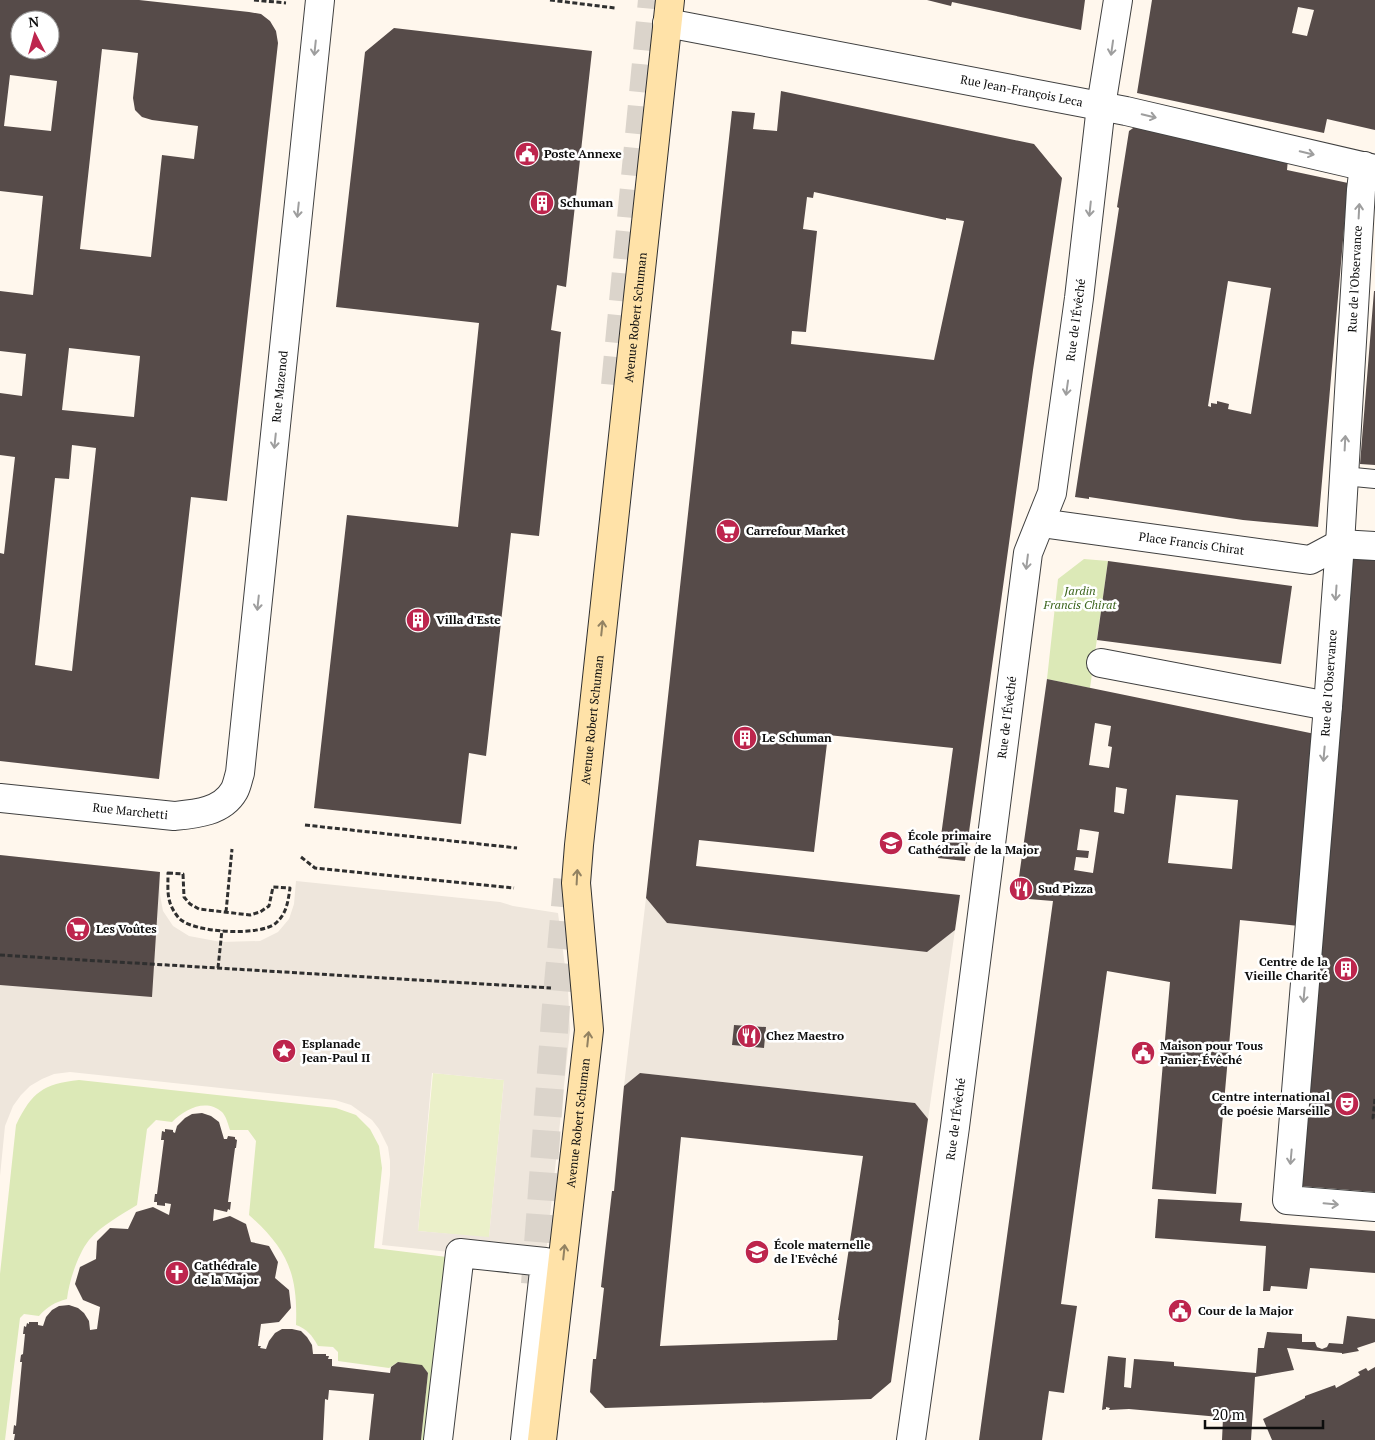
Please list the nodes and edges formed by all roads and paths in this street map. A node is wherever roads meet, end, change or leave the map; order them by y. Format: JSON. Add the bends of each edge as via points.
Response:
{"nodes":[{"id":1,"x":320,"y":0,"type":"edge"},
{"id":2,"x":550,"y":0,"type":"edge"},
{"id":3,"x":1118,"y":0,"type":"edge"},
{"id":4,"x":614,"y":8,"type":"dead end"},
{"id":5,"x":668,"y":12,"type":"edge"},
{"id":6,"x":1101,"y":106,"type":"junction"},
{"id":7,"x":1370,"y":168,"type":"edge"},
{"id":8,"x":1344,"y":476,"type":"junction"},
{"id":9,"x":1375,"y":479,"type":"edge"},
{"id":10,"x":1042,"y":522,"type":"junction"},
{"id":11,"x":1340,"y":544,"type":"junction"},
{"id":12,"x":1375,"y":546,"type":"edge"},
{"id":13,"x":1101,"y":663,"type":"dead end"},
{"id":14,"x":1328,"y":706,"type":"junction"},
{"id":15,"x":240,"y":773,"type":"joint"},
{"id":16,"x":0,"y":798,"type":"edge"},
{"id":17,"x":305,"y":826,"type":"dead end"},
{"id":18,"x":517,"y":848,"type":"dead end"},
{"id":19,"x":232,"y":850,"type":"dead end"},
{"id":20,"x":301,"y":856,"type":"dead end"},
{"id":21,"x":514,"y":888,"type":"dead end"},
{"id":22,"x":226,"y":912,"type":"junction"},
{"id":23,"x":222,"y":930,"type":"junction"},
{"id":24,"x":0,"y":955,"type":"edge"},
{"id":25,"x":218,"y":968,"type":"junction"},
{"id":26,"x":558,"y":988,"type":"dead end"},
{"id":27,"x":1375,"y":1099,"type":"edge"},
{"id":28,"x":1375,"y":1119,"type":"edge"},
{"id":29,"x":1375,"y":1207,"type":"edge"},
{"id":30,"x":438,"y":1440,"type":"edge"},
{"id":31,"x":525,"y":1440,"type":"edge"},
{"id":32,"x":542,"y":1440,"type":"edge"},
{"id":33,"x":911,"y":1440,"type":"edge"}],
"edges":[{"from":1,"to":15,"type":"street","name":"Rue Mazenod","one_way":true},
{"from":2,"to":4,"type":"path"},
{"from":3,"to":6,"type":"street","name":"Rue de l'Évêché","one_way":true},
{"from":5,"to":6,"type":"street","name":"Rue Jean-François Leca"},
{"from":32,"to":5,"type":"street","name":"Avenue Robert Schuman","one_way":true,"via":[[589,1030],[576,883],[579,845]]},
{"from":6,"to":7,"type":"street","name":"Rue Jean-François Leca","one_way":true},
{"from":6,"to":10,"type":"street","name":"Rue de l'Évêché","one_way":true,"via":[[1080,298],[1052,493]]},
{"from":8,"to":7,"type":"street","name":"Rue de l'Observance","one_way":true,"via":[[1361,190]]},
{"from":8,"to":9,"type":"lane"},
{"from":8,"to":11,"type":"street","name":"Rue de l'Observance"},
{"from":10,"to":11,"type":"street","name":"Place Francis Chirat","via":[[1310,560]]},
{"from":10,"to":33,"type":"street","name":"Rue de l'Évêché","one_way":true,"via":[[1028,553],[955,1127]]},
{"from":11,"to":12,"type":"street"},
{"from":11,"to":14,"type":"street","name":"Rue de l'Observance","one_way":true},
{"from":13,"to":14,"type":"street"},
{"from":14,"to":29,"type":"street","name":"Rue de l'Observance","one_way":true,"via":[[1287,1200]]},
{"from":15,"to":16,"type":"street","name":"Rue Marchetti","via":[[234,791],[226,801],[190,815]]},
{"from":17,"to":18,"type":"path"},
{"from":19,"to":22,"type":"path"},
{"from":20,"to":21,"type":"path","via":[[315,868]]},
{"from":22,"to":23,"type":"path","via":[[250,915],[260,912],[269,906],[274,887],[290,888],[284,915],[275,924],[258,931]]},
{"from":22,"to":23,"type":"path","via":[[190,904],[184,897],[183,874],[168,873],[169,903],[179,919],[192,925]]},
{"from":23,"to":25,"type":"path"},
{"from":24,"to":25,"type":"path"},
{"from":25,"to":26,"type":"path"},
{"from":27,"to":28,"type":"path"},
{"from":30,"to":31,"type":"street","via":[[460,1253],[545,1262]]}]}
